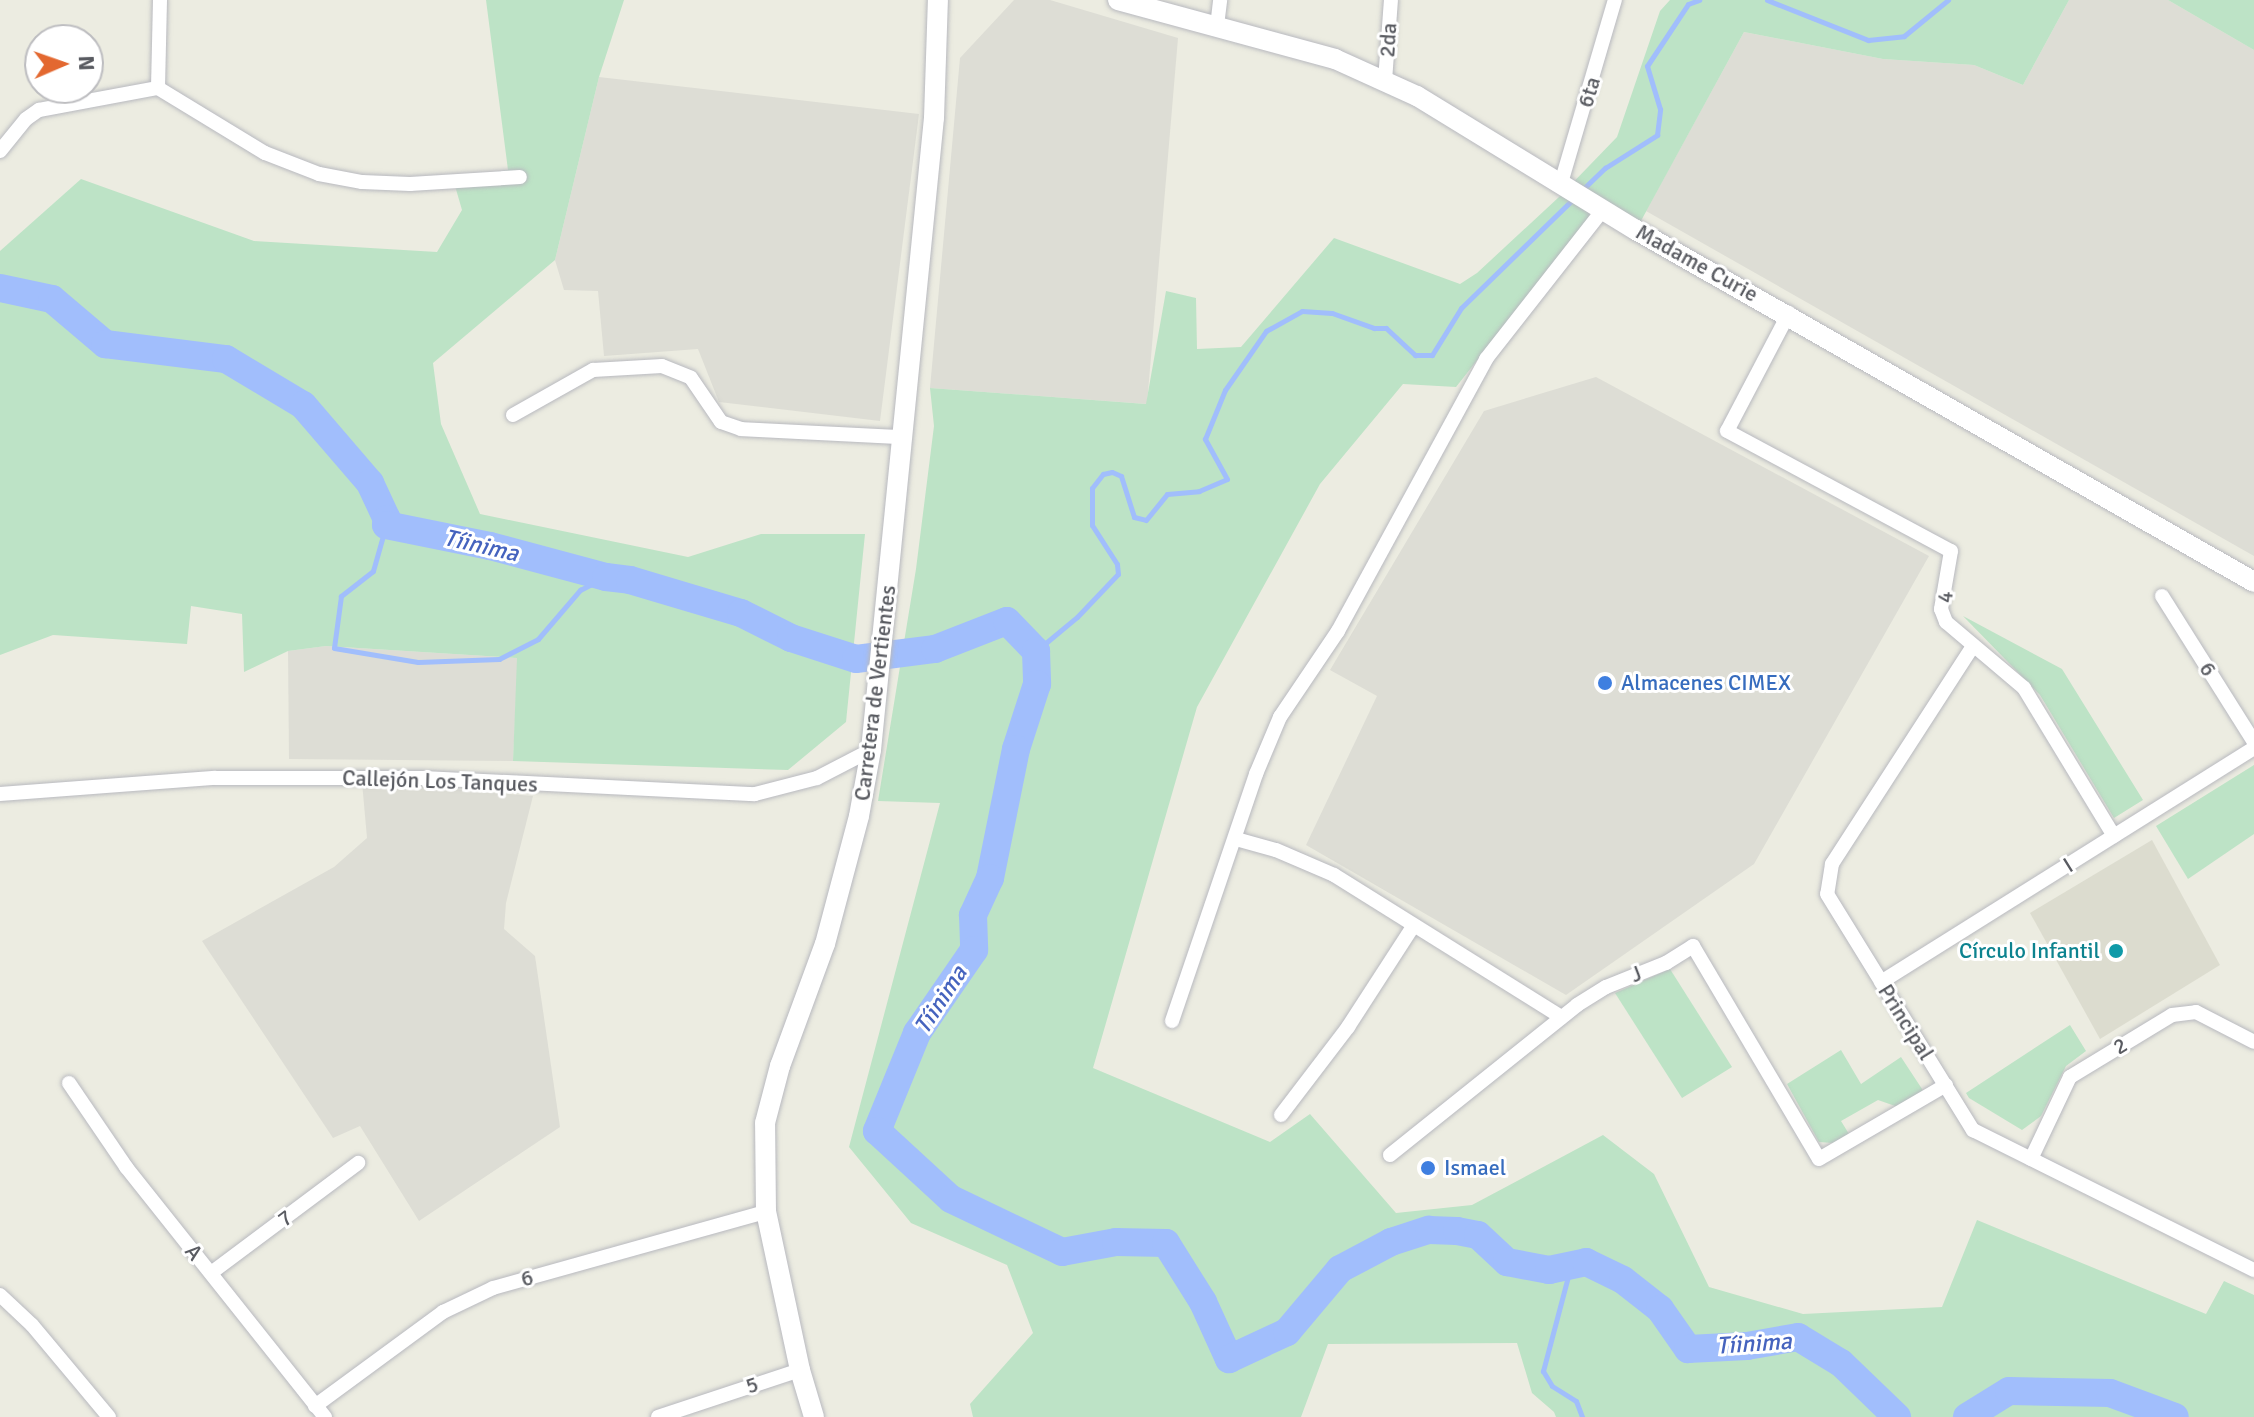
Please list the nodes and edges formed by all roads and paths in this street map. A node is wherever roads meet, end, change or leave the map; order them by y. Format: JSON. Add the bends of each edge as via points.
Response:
{"nodes":[{"id":1,"x":160,"y":0,"type":"edge"},
{"id":2,"x":938,"y":0,"type":"edge"},
{"id":3,"x":1118,"y":0,"type":"edge"},
{"id":4,"x":1220,"y":0,"type":"edge"},
{"id":5,"x":1391,"y":0,"type":"edge"},
{"id":6,"x":1615,"y":0,"type":"edge"},
{"id":7,"x":1217,"y":26,"type":"junction"},
{"id":8,"x":1385,"y":81,"type":"junction"},
{"id":9,"x":158,"y":88,"type":"junction"},
{"id":10,"x":0,"y":151,"type":"edge"},
{"id":11,"x":520,"y":177,"type":"dead end"},
{"id":12,"x":1573,"y":191,"type":"junction"},
{"id":13,"x":1603,"y":210,"type":"junction"},
{"id":14,"x":1789,"y":313,"type":"junction"},
{"id":15,"x":513,"y":415,"type":"dead end"},
{"id":16,"x":901,"y":437,"type":"junction"},
{"id":17,"x":2254,"y":582,"type":"edge"},
{"id":18,"x":2162,"y":596,"type":"dead end"},
{"id":19,"x":1973,"y":646,"type":"junction"},
{"id":20,"x":2254,"y":745,"type":"edge"},
{"id":21,"x":871,"y":750,"type":"junction"},
{"id":22,"x":0,"y":794,"type":"edge"},
{"id":23,"x":2114,"y":836,"type":"junction"},
{"id":24,"x":1236,"y":839,"type":"junction"},
{"id":25,"x":1414,"y":925,"type":"junction"},
{"id":26,"x":1881,"y":982,"type":"junction"},
{"id":27,"x":1561,"y":1017,"type":"junction"},
{"id":28,"x":1172,"y":1021,"type":"dead end"},
{"id":29,"x":2254,"y":1042,"type":"edge"},
{"id":30,"x":69,"y":1083,"type":"dead end"},
{"id":31,"x":1946,"y":1085,"type":"junction"},
{"id":32,"x":1281,"y":1115,"type":"dead end"},
{"id":33,"x":1390,"y":1155,"type":"dead end"},
{"id":34,"x":2031,"y":1159,"type":"junction"},
{"id":35,"x":358,"y":1163,"type":"dead end"},
{"id":36,"x":766,"y":1212,"type":"junction"},
{"id":37,"x":2254,"y":1270,"type":"edge"},
{"id":38,"x":211,"y":1273,"type":"junction"},
{"id":39,"x":2,"y":1300,"type":"edge"},
{"id":40,"x":800,"y":1370,"type":"junction"},
{"id":41,"x":320,"y":1411,"type":"edge"},
{"id":42,"x":107,"y":1416,"type":"edge"},
{"id":43,"x":658,"y":1417,"type":"edge"},
{"id":44,"x":814,"y":1417,"type":"edge"}],
"edges":[{"from":1,"to":9,"type":"street"},
{"from":2,"to":16,"type":"main road","name":"Carretera de Vertientes","via":[[937,84]]},
{"from":3,"to":7,"type":"main road","name":"Madame Curie"},
{"from":4,"to":7,"type":"street"},
{"from":5,"to":8,"type":"street","name":"2da"},
{"from":6,"to":12,"type":"street","name":"6ta"},
{"from":7,"to":8,"type":"main road","name":"Madame Curie","via":[[1335,59]]},
{"from":8,"to":12,"type":"main road","name":"Madame Curie"},
{"from":9,"to":10,"type":"street","via":[[39,110]]},
{"from":9,"to":11,"type":"street","via":[[265,153],[319,174],[410,184]]},
{"from":12,"to":13,"type":"main road","name":"Madame Curie"},
{"from":13,"to":14,"type":"main road","name":"Madame Curie"},
{"from":13,"to":24,"type":"street","via":[[1486,359],[1338,631],[1280,717]]},
{"from":14,"to":17,"type":"main road","name":"Madame Curie"},
{"from":14,"to":19,"type":"street","name":"4","via":[[1727,431],[1951,551],[1941,609],[1946,622]]},
{"from":15,"to":16,"type":"street","via":[[593,370],[662,366],[691,378],[721,422],[741,429]]},
{"from":16,"to":21,"type":"main road","name":"Carretera de Vertientes"},
{"from":18,"to":20,"type":"street","name":"6"},
{"from":19,"to":23,"type":"street","name":"4","via":[[2024,688]]},
{"from":19,"to":26,"type":"street","name":"Principal","via":[[1832,864],[1827,894]]},
{"from":20,"to":23,"type":"street","name":"I"},
{"from":21,"to":22,"type":"street","name":"Callejón Los Tanques","via":[[817,778],[755,794],[423,778],[215,778]]},
{"from":21,"to":36,"type":"main road","name":"Carretera de Vertientes","via":[[825,944],[765,1123]]},
{"from":23,"to":26,"type":"street","name":"I"},
{"from":24,"to":25,"type":"street","via":[[1334,875]]},
{"from":24,"to":28,"type":"street"},
{"from":25,"to":27,"type":"street"},
{"from":25,"to":32,"type":"street","via":[[1348,1027]]},
{"from":26,"to":31,"type":"street","name":"Principal"},
{"from":27,"to":31,"type":"street","name":"J","via":[[1606,987],[1693,946],[1819,1159]]},
{"from":27,"to":33,"type":"street"},
{"from":29,"to":34,"type":"street","name":"2","via":[[2196,1012],[2172,1015],[2070,1077]]},
{"from":30,"to":38,"type":"street","name":"A","via":[[126,1167]]},
{"from":31,"to":34,"type":"street","name":"Principal","via":[[1973,1130]]},
{"from":34,"to":37,"type":"street","name":"Principal"},
{"from":35,"to":38,"type":"street","name":"7"},
{"from":36,"to":40,"type":"main road","name":"Carretera de Vertientes"},
{"from":36,"to":41,"type":"street","name":"6","via":[[493,1288],[443,1312]]},
{"from":38,"to":41,"type":"street","name":"A"},
{"from":39,"to":42,"type":"street","via":[[32,1325]]},
{"from":40,"to":43,"type":"street","name":"5"},
{"from":40,"to":44,"type":"main road","name":"Carretera de Vertientes"}]}
